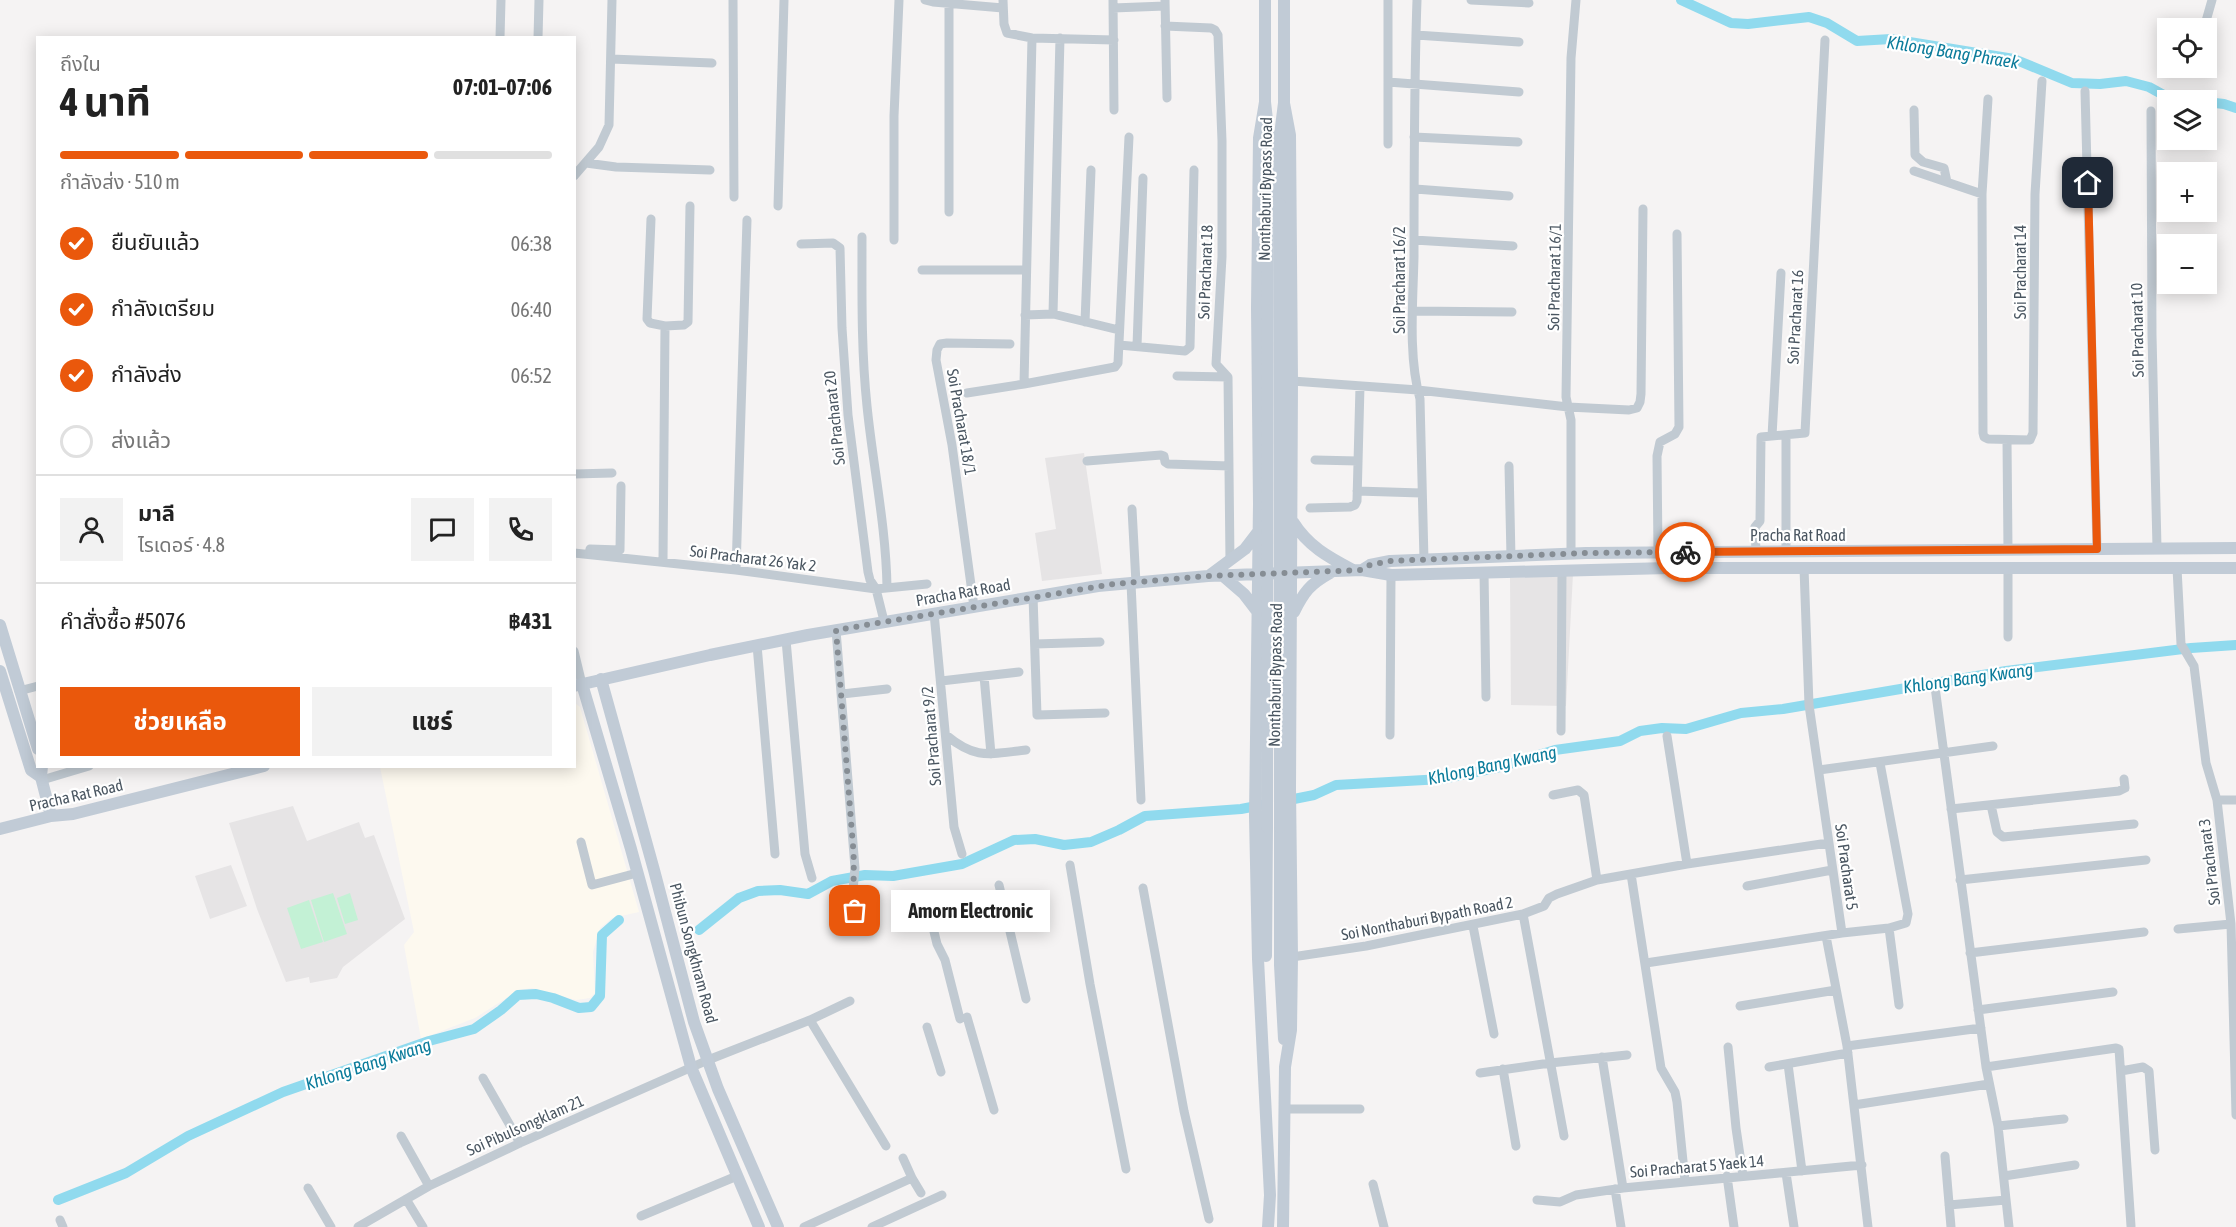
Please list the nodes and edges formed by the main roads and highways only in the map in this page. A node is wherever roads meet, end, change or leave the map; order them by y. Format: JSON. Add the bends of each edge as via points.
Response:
{"nodes":[{"id":1,"x":1265,"y":0,"type":"edge"},
{"id":2,"x":1284,"y":0,"type":"edge"},
{"id":3,"x":1265,"y":102,"type":"junction"},
{"id":4,"x":1284,"y":103,"type":"junction"},
{"id":5,"x":1274,"y":204,"type":"junction"},
{"id":6,"x":1292,"y":501,"type":"junction"},
{"id":7,"x":1259,"y":504,"type":"junction"},
{"id":8,"x":1292,"y":521,"type":"junction"},
{"id":9,"x":1258,"y":532,"type":"junction"},
{"id":10,"x":2236,"y":548,"type":"edge"},
{"id":11,"x":2236,"y":568,"type":"edge"},
{"id":12,"x":1358,"y":570,"type":"junction"},
{"id":13,"x":1335,"y":571,"type":"junction"},
{"id":14,"x":1292,"y":573,"type":"junction"},
{"id":15,"x":1257,"y":574,"type":"junction"},
{"id":16,"x":1208,"y":576,"type":"junction"},
{"id":17,"x":1222,"y":576,"type":"junction"},
{"id":18,"x":1257,"y":611,"type":"junction"},
{"id":19,"x":1292,"y":616,"type":"junction"},
{"id":20,"x":0,"y":625,"type":"edge"},
{"id":21,"x":1292,"y":631,"type":"junction"},
{"id":22,"x":1257,"y":635,"type":"junction"},
{"id":23,"x":0,"y":671,"type":"edge"},
{"id":24,"x":601,"y":679,"type":"junction"},
{"id":25,"x":578,"y":685,"type":"edge"},
{"id":26,"x":36,"y":743,"type":"edge"},
{"id":27,"x":244,"y":768,"type":"edge"},
{"id":28,"x":256,"y":768,"type":"edge"},
{"id":29,"x":42,"y":774,"type":"edge"},
{"id":30,"x":51,"y":816,"type":"junction"},
{"id":31,"x":1274,"y":827,"type":"junction"},
{"id":32,"x":0,"y":829,"type":"edge"},
{"id":33,"x":1263,"y":1047,"type":"junction"},
{"id":34,"x":1285,"y":1067,"type":"junction"},
{"id":35,"x":759,"y":1227,"type":"edge"},
{"id":36,"x":778,"y":1227,"type":"edge"},
{"id":37,"x":1268,"y":1227,"type":"edge"},
{"id":38,"x":1283,"y":1227,"type":"edge"}],
"edges":[{"from":1,"to":3,"type":"main road","name":"Nonthaburi Bypass Road"},
{"from":2,"to":4,"type":"main road","name":"Nonthaburi Bypass Road"},
{"from":3,"to":5,"type":"main road","name":"Nonthaburi Bypass Road"},
{"from":3,"to":7,"type":"main road","name":"Nonthaburi Bypass Road","via":[[1259,138]]},
{"from":4,"to":5,"type":"main road","name":"Nonthaburi Bypass Road"},
{"from":4,"to":6,"type":"main road","name":"Nonthaburi Bypass Road","via":[[1290,135]]},
{"from":5,"to":31,"type":"main road","name":"Nonthaburi Bypass Road","bridge":true},
{"from":6,"to":7,"type":"main road","via":[[1288,512],[1278,516],[1265,514]]},
{"from":6,"to":8,"type":"main road","name":"Nonthaburi Bypass Road"},
{"from":7,"to":9,"type":"main road","name":"Nonthaburi Bypass Road"},
{"from":8,"to":12,"type":"main road","via":[[1313,547]]},
{"from":8,"to":14,"type":"main road","name":"Nonthaburi Bypass Road"},
{"from":9,"to":15,"type":"main road","name":"Nonthaburi Bypass Road"},
{"from":9,"to":16,"type":"main road","via":[[1245,549]]},
{"from":10,"to":12,"type":"main road","name":"Pracha Rat Road","via":[[1571,554],[1379,563]]},
{"from":11,"to":12,"type":"main road","name":"Pracha Rat Road","via":[[1562,570],[1391,575]]},
{"from":12,"to":13,"type":"main road","name":"Pracha Rat Road"},
{"from":13,"to":14,"type":"main road","name":"Pracha Rat Road"},
{"from":13,"to":19,"type":"main road","via":[[1306,590]]},
{"from":14,"to":15,"type":"main road","name":"Pracha Rat Road"},
{"from":14,"to":19,"type":"main road","name":"Nonthaburi Bypass Road"},
{"from":15,"to":17,"type":"main road","name":"Pracha Rat Road"},
{"from":15,"to":18,"type":"main road","name":"Nonthaburi Bypass Road"},
{"from":16,"to":17,"type":"main road","name":"Pracha Rat Road"},
{"from":16,"to":24,"type":"main road","name":"Pracha Rat Road","via":[[1033,596],[884,621]]},
{"from":17,"to":18,"type":"main road","via":[[1245,594]]},
{"from":18,"to":22,"type":"main road","name":"Nonthaburi Bypass Road"},
{"from":19,"to":21,"type":"main road","name":"Nonthaburi Bypass Road"},
{"from":20,"to":26,"type":"main road"},
{"from":21,"to":22,"type":"main road","via":[[1287,621],[1276,617],[1264,622]]},
{"from":21,"to":34,"type":"main road","name":"Nonthaburi Bypass Road","via":[[1291,1030]]},
{"from":22,"to":33,"type":"main road","name":"Nonthaburi Bypass Road","via":[[1255,816]]},
{"from":23,"to":29,"type":"main road","via":[[31,770]]},
{"from":24,"to":25,"type":"main road","name":"Pracha Rat Road"},
{"from":24,"to":36,"type":"main road","name":"Phibun Songkhram Road","via":[[684,987],[718,1089]]},
{"from":25,"to":35,"type":"main road","name":"Phibun Songkhram Road","via":[[637,873],[691,1067]]},
{"from":27,"to":30,"type":"main road"},
{"from":28,"to":30,"type":"main road","name":"Pracha Rat Road","via":[[73,814]]},
{"from":29,"to":30,"type":"main road"},
{"from":30,"to":32,"type":"main road","name":"Pracha Rat Road"},
{"from":31,"to":33,"type":"main road","name":"Nonthaburi Bypass Road"},
{"from":31,"to":34,"type":"main road","name":"Nonthaburi Bypass Road"},
{"from":33,"to":37,"type":"main road","name":"Nonthaburi Bypass Road"},
{"from":34,"to":38,"type":"main road","name":"Nonthaburi Bypass Road"}]}
